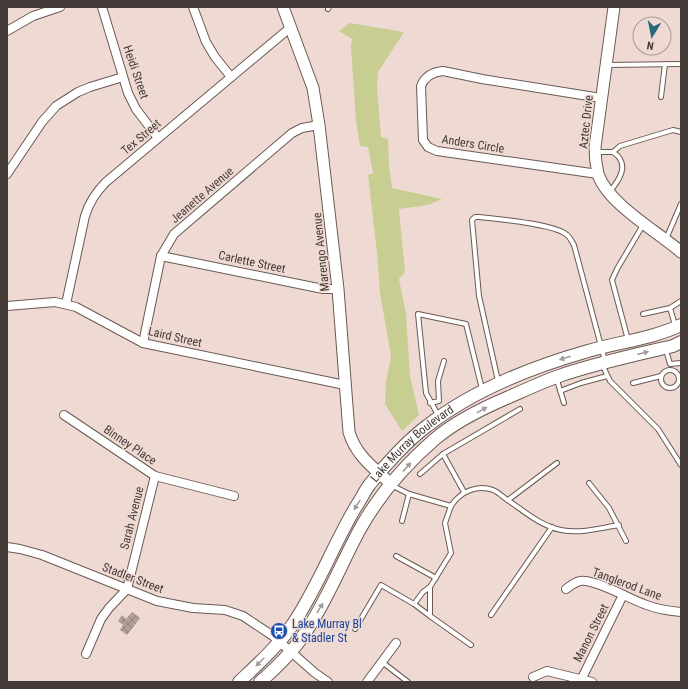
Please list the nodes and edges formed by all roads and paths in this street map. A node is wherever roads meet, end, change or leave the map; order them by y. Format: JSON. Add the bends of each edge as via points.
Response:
{"nodes":[{"id":1,"x":60,"y":7,"type":"edge"},
{"id":2,"x":102,"y":7,"type":"edge"},
{"id":3,"x":193,"y":7,"type":"edge"},
{"id":4,"x":284,"y":7,"type":"edge"},
{"id":5,"x":614,"y":7,"type":"edge"},
{"id":6,"x":291,"y":27,"type":"junction"},
{"id":7,"x":7,"y":31,"type":"edge"},
{"id":8,"x":665,"y":64,"type":"junction"},
{"id":9,"x":681,"y":64,"type":"edge"},
{"id":10,"x":605,"y":65,"type":"junction"},
{"id":11,"x":123,"y":77,"type":"junction"},
{"id":12,"x":230,"y":77,"type":"junction"},
{"id":13,"x":661,"y":97,"type":"dead end"},
{"id":14,"x":601,"y":98,"type":"junction"},
{"id":15,"x":319,"y":125,"type":"junction"},
{"id":16,"x":681,"y":132,"type":"edge"},
{"id":17,"x":158,"y":138,"type":"junction"},
{"id":18,"x":595,"y":152,"type":"junction"},
{"id":19,"x":613,"y":152,"type":"junction"},
{"id":20,"x":7,"y":174,"type":"edge"},
{"id":21,"x":598,"y":174,"type":"junction"},
{"id":22,"x":609,"y":193,"type":"junction"},
{"id":23,"x":681,"y":204,"type":"edge"},
{"id":24,"x":644,"y":223,"type":"junction"},
{"id":25,"x":666,"y":239,"type":"junction"},
{"id":26,"x":681,"y":252,"type":"edge"},
{"id":27,"x":161,"y":256,"type":"junction"},
{"id":28,"x":338,"y":289,"type":"junction"},
{"id":29,"x":681,"y":301,"type":"edge"},
{"id":30,"x":66,"y":304,"type":"junction"},
{"id":31,"x":7,"y":306,"type":"edge"},
{"id":32,"x":670,"y":308,"type":"junction"},
{"id":33,"x":644,"y":314,"type":"dead end"},
{"id":34,"x":679,"y":326,"type":"edge"},
{"id":35,"x":628,"y":341,"type":"junction"},
{"id":36,"x":681,"y":342,"type":"edge"},
{"id":37,"x":143,"y":343,"type":"junction"},
{"id":38,"x":602,"y":348,"type":"junction"},
{"id":39,"x":666,"y":348,"type":"junction"},
{"id":40,"x":444,"y":361,"type":"dead end"},
{"id":41,"x":604,"y":363,"type":"junction"},
{"id":42,"x":681,"y":363,"type":"edge"},
{"id":43,"x":670,"y":364,"type":"junction"},
{"id":44,"x":670,"y":369,"type":"junction"},
{"id":45,"x":608,"y":376,"type":"junction"},
{"id":46,"x":661,"y":376,"type":"junction"},
{"id":47,"x":556,"y":377,"type":"junction"},
{"id":48,"x":633,"y":382,"type":"dead end"},
{"id":49,"x":498,"y":384,"type":"junction"},
{"id":50,"x":345,"y":385,"type":"junction"},
{"id":51,"x":560,"y":391,"type":"junction"},
{"id":52,"x":482,"y":392,"type":"junction"},
{"id":53,"x":430,"y":403,"type":"junction"},
{"id":54,"x":564,"y":403,"type":"dead end"},
{"id":55,"x":520,"y":409,"type":"dead end"},
{"id":56,"x":64,"y":415,"type":"dead end"},
{"id":57,"x":439,"y":417,"type":"junction"},
{"id":58,"x":448,"y":430,"type":"junction"},
{"id":59,"x":443,"y":454,"type":"junction"},
{"id":60,"x":557,"y":464,"type":"dead end"},
{"id":61,"x":681,"y":465,"type":"edge"},
{"id":62,"x":380,"y":474,"type":"junction"},
{"id":63,"x":420,"y":474,"type":"dead end"},
{"id":64,"x":155,"y":476,"type":"junction"},
{"id":65,"x":590,"y":483,"type":"dead end"},
{"id":66,"x":391,"y":484,"type":"junction"},
{"id":67,"x":464,"y":492,"type":"junction"},
{"id":68,"x":409,"y":494,"type":"junction"},
{"id":69,"x":234,"y":496,"type":"dead end"},
{"id":70,"x":508,"y":500,"type":"junction"},
{"id":71,"x":451,"y":506,"type":"junction"},
{"id":72,"x":402,"y":521,"type":"dead end"},
{"id":73,"x":619,"y":524,"type":"junction"},
{"id":74,"x":552,"y":527,"type":"junction"},
{"id":75,"x":626,"y":541,"type":"dead end"},
{"id":76,"x":7,"y":547,"type":"edge"},
{"id":77,"x":396,"y":556,"type":"dead end"},
{"id":78,"x":436,"y":578,"type":"junction"},
{"id":79,"x":430,"y":587,"type":"junction"},
{"id":80,"x":127,"y":589,"type":"junction"},
{"id":81,"x":566,"y":589,"type":"dead end"},
{"id":82,"x":623,"y":595,"type":"junction"},
{"id":83,"x":414,"y":604,"type":"junction"},
{"id":84,"x":681,"y":612,"type":"edge"},
{"id":85,"x":491,"y":615,"type":"dead end"},
{"id":86,"x":430,"y":616,"type":"junction"},
{"id":87,"x":355,"y":629,"type":"dead end"},
{"id":88,"x":279,"y":641,"type":"junction"},
{"id":89,"x":396,"y":644,"type":"dead end"},
{"id":90,"x":471,"y":645,"type":"dead end"},
{"id":91,"x":290,"y":651,"type":"junction"},
{"id":92,"x":86,"y":654,"type":"dead end"},
{"id":93,"x":382,"y":662,"type":"junction"},
{"id":94,"x":533,"y":677,"type":"dead end"},
{"id":95,"x":581,"y":680,"type":"edge"},
{"id":96,"x":239,"y":682,"type":"edge"},
{"id":97,"x":260,"y":682,"type":"edge"},
{"id":98,"x":328,"y":682,"type":"edge"},
{"id":99,"x":367,"y":682,"type":"edge"},
{"id":100,"x":408,"y":682,"type":"edge"},
{"id":101,"x":592,"y":682,"type":"edge"}],
"edges":[{"from":1,"to":7,"type":"street","via":[[33,16]]},
{"from":2,"to":11,"type":"street","name":"Heidi Street"},
{"from":3,"to":12,"type":"street","via":[[206,42]]},
{"from":4,"to":6,"type":"street","name":"Marengo Avenue"},
{"from":5,"to":10,"type":"street","name":"Aztec Drive"},
{"from":6,"to":12,"type":"street","name":"Tex Street"},
{"from":6,"to":15,"type":"street","name":"Marengo Avenue","via":[[314,88]]},
{"from":8,"to":9,"type":"lane"},
{"from":8,"to":10,"type":"lane"},
{"from":8,"to":13,"type":"lane"},
{"from":10,"to":14,"type":"street","name":"Aztec Drive"},
{"from":11,"to":17,"type":"street","name":"Heidi Street","via":[[136,109]]},
{"from":11,"to":20,"type":"street","via":[[78,92],[56,106],[42,122]]},
{"from":12,"to":17,"type":"street","name":"Tex Street"},
{"from":14,"to":18,"type":"street","name":"Aztec Drive"},
{"from":14,"to":21,"type":"street","name":"Anders Circle","via":[[443,71],[430,75],[421,86],[423,140],[431,149]]},
{"from":15,"to":27,"type":"street","name":"Jeanette Avenue","via":[[292,133],[174,234]]},
{"from":15,"to":28,"type":"street","name":"Marengo Avenue"},
{"from":16,"to":19,"type":"lane","via":[[673,130],[620,146]]},
{"from":17,"to":30,"type":"street","name":"Tex Street","via":[[106,182],[93,199],[85,216]]},
{"from":18,"to":19,"type":"lane"},
{"from":18,"to":21,"type":"street","name":"Aztec Drive"},
{"from":19,"to":22,"type":"lane","via":[[620,158],[623,168],[619,181]]},
{"from":21,"to":22,"type":"street","name":"Aztec Drive"},
{"from":22,"to":24,"type":"street","name":"Aztec Drive"},
{"from":23,"to":25,"type":"lane"},
{"from":24,"to":25,"type":"street","name":"Aztec Drive"},
{"from":24,"to":35,"type":"lane","via":[[612,280]]},
{"from":25,"to":26,"type":"street","name":"Aztec Drive"},
{"from":27,"to":28,"type":"street","name":"Carlette Street","via":[[323,289]]},
{"from":27,"to":37,"type":"street","name":"Jeanette Avenue"},
{"from":28,"to":50,"type":"street","name":"Marengo Avenue"},
{"from":29,"to":32,"type":"lane"},
{"from":30,"to":31,"type":"street","name":"Laird Street","via":[[55,302]]},
{"from":30,"to":37,"type":"street","name":"Laird Street"},
{"from":32,"to":33,"type":"lane"},
{"from":32,"to":34,"type":"lane"},
{"from":34,"to":35,"type":"main road","name":"Lake Murray Boulevard"},
{"from":35,"to":38,"type":"main road","name":"Lake Murray Boulevard"},
{"from":36,"to":39,"type":"main road","name":"Lake Murray Boulevard"},
{"from":37,"to":50,"type":"street","name":"Laird Street"},
{"from":38,"to":41,"type":"lane"},
{"from":38,"to":49,"type":"main road","name":"Lake Murray Boulevard","one_way":true,"via":[[554,361]]},
{"from":38,"to":49,"type":"lane","via":[[574,245],[568,235],[555,228],[475,217],[472,220],[479,296]]},
{"from":41,"to":39,"type":"main road","name":"Lake Murray Boulevard","one_way":true},
{"from":39,"to":43,"type":"lane"},
{"from":40,"to":53,"type":"lane","via":[[438,381],[440,401]]},
{"from":41,"to":45,"type":"lane"},
{"from":41,"to":47,"type":"main road","name":"Lake Murray Boulevard"},
{"from":42,"to":43,"type":"lane"},
{"from":43,"to":44,"type":"lane"},
{"from":44,"to":46,"type":"lane","via":[[664,371]]},
{"from":44,"to":46,"type":"lane","via":[[679,377],[675,386],[664,386]]},
{"from":45,"to":51,"type":"lane"},
{"from":45,"to":61,"type":"lane","via":[[610,381],[658,428]]},
{"from":46,"to":48,"type":"lane"},
{"from":47,"to":51,"type":"lane"},
{"from":58,"to":47,"type":"main road","name":"Lake Murray Boulevard","one_way":true,"via":[[489,405]]},
{"from":49,"to":52,"type":"main road","name":"Lake Murray Boulevard"},
{"from":50,"to":62,"type":"street","name":"Marengo Avenue","via":[[347,426],[353,444],[363,459]]},
{"from":51,"to":54,"type":"lane"},
{"from":52,"to":53,"type":"lane","via":[[466,324],[418,314],[426,393]]},
{"from":52,"to":57,"type":"main road","name":"Lake Murray Boulevard"},
{"from":53,"to":57,"type":"lane"},
{"from":55,"to":59,"type":"lane"},
{"from":56,"to":64,"type":"street","name":"Binney Place"},
{"from":57,"to":58,"type":"main road"},
{"from":57,"to":62,"type":"main road","name":"Lake Murray Boulevard","via":[[398,453]]},
{"from":66,"to":58,"type":"main road","name":"Lake Murray Boulevard","one_way":true,"via":[[436,438]]},
{"from":59,"to":63,"type":"lane"},
{"from":59,"to":67,"type":"lane"},
{"from":60,"to":70,"type":"lane"},
{"from":62,"to":66,"type":"street","name":"Marengo Avenue"},
{"from":62,"to":88,"type":"main road","name":"Lake Murray Boulevard","one_way":true,"via":[[346,522],[318,579],[292,625]]},
{"from":64,"to":69,"type":"street","name":"Binney Place"},
{"from":64,"to":80,"type":"street","name":"Sarah Avenue"},
{"from":65,"to":73,"type":"lane"},
{"from":66,"to":68,"type":"lane"},
{"from":91,"to":66,"type":"main road","name":"Lake Murray Boulevard","one_way":true,"via":[[312,622],[360,529]]},
{"from":67,"to":70,"type":"lane","via":[[479,488],[493,490]]},
{"from":67,"to":71,"type":"lane"},
{"from":68,"to":71,"type":"lane"},
{"from":68,"to":72,"type":"lane"},
{"from":70,"to":74,"type":"lane","via":[[544,525]]},
{"from":71,"to":78,"type":"lane","via":[[445,523],[451,553]]},
{"from":73,"to":74,"type":"lane","via":[[582,532]]},
{"from":73,"to":75,"type":"lane"},
{"from":74,"to":85,"type":"lane"},
{"from":76,"to":80,"type":"street","name":"Stadler Street","via":[[42,555]]},
{"from":77,"to":78,"type":"lane"},
{"from":78,"to":79,"type":"lane"},
{"from":79,"to":83,"type":"lane"},
{"from":79,"to":86,"type":"lane"},
{"from":80,"to":88,"type":"street","name":"Stadler Street","via":[[157,601],[193,608],[225,610],[243,616]]},
{"from":80,"to":92,"type":"street","via":[[101,619]]},
{"from":81,"to":82,"type":"street","name":"Tanglerod Lane","via":[[579,581],[587,581]]},
{"from":82,"to":84,"type":"street","name":"Tanglerod Lane","via":[[653,607]]},
{"from":82,"to":95,"type":"street","name":"Manon Street"},
{"from":83,"to":86,"type":"lane"},
{"from":83,"to":87,"type":"lane","via":[[382,585]]},
{"from":86,"to":90,"type":"lane"},
{"from":88,"to":91,"type":"street","name":"Stadler Street"},
{"from":88,"to":96,"type":"main road","name":"Lake Murray Boulevard","one_way":true},
{"from":89,"to":93,"type":"street"},
{"from":91,"to":97,"type":"main road","name":"Lake Murray Boulevard"},
{"from":91,"to":98,"type":"street","name":"Stadler Street"},
{"from":93,"to":99,"type":"street"},
{"from":93,"to":100,"type":"lane"},
{"from":94,"to":95,"type":"street","via":[[547,671]]},
{"from":95,"to":101,"type":"street"}]}
